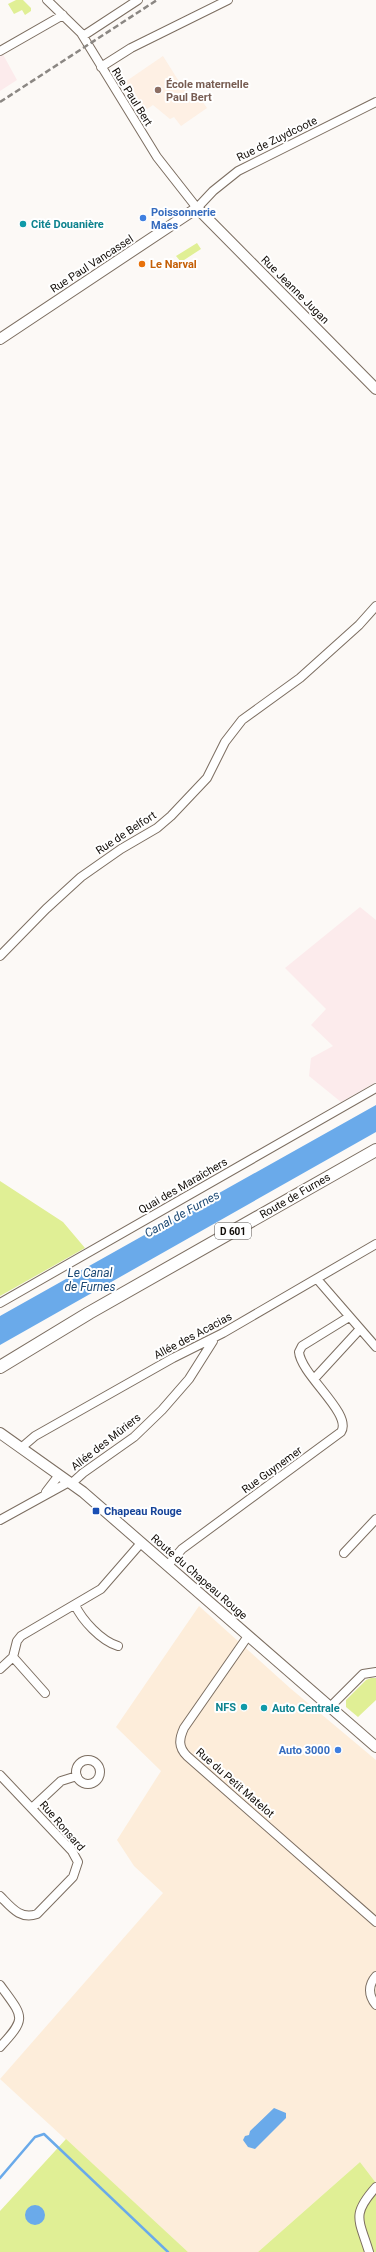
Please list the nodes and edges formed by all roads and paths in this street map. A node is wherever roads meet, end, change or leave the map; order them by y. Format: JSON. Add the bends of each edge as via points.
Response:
{"nodes":[{"id":1,"x":47,"y":0,"type":"edge"},
{"id":2,"x":138,"y":0,"type":"edge"},
{"id":3,"x":228,"y":0,"type":"edge"},
{"id":4,"x":63,"y":15,"type":"junction"},
{"id":5,"x":83,"y":36,"type":"junction"},
{"id":6,"x":0,"y":51,"type":"edge"},
{"id":7,"x":101,"y":67,"type":"junction"},
{"id":8,"x":376,"y":102,"type":"edge"},
{"id":9,"x":197,"y":208,"type":"junction"},
{"id":10,"x":0,"y":338,"type":"edge"},
{"id":11,"x":376,"y":389,"type":"edge"},
{"id":12,"x":376,"y":606,"type":"edge"},
{"id":13,"x":0,"y":956,"type":"edge"},
{"id":14,"x":376,"y":1088,"type":"edge"},
{"id":15,"x":376,"y":1150,"type":"edge"},
{"id":16,"x":376,"y":1244,"type":"edge"},
{"id":17,"x":317,"y":1279,"type":"junction"},
{"id":18,"x":0,"y":1303,"type":"edge"},
{"id":19,"x":89,"y":1313,"type":"junction"},
{"id":20,"x":349,"y":1317,"type":"junction"},
{"id":21,"x":360,"y":1329,"type":"junction"},
{"id":22,"x":223,"y":1333,"type":"junction"},
{"id":23,"x":376,"y":1347,"type":"edge"},
{"id":24,"x":191,"y":1350,"type":"junction"},
{"id":25,"x":0,"y":1359,"type":"edge"},
{"id":26,"x":199,"y":1363,"type":"junction"},
{"id":27,"x":0,"y":1367,"type":"edge"},
{"id":28,"x":314,"y":1379,"type":"junction"},
{"id":29,"x":0,"y":1433,"type":"edge"},
{"id":30,"x":21,"y":1448,"type":"junction"},
{"id":31,"x":60,"y":1475,"type":"junction"},
{"id":32,"x":70,"y":1482,"type":"junction"},
{"id":33,"x":44,"y":1494,"type":"junction"},
{"id":34,"x":376,"y":1519,"type":"edge"},
{"id":35,"x":0,"y":1520,"type":"edge"},
{"id":36,"x":141,"y":1543,"type":"junction"},
{"id":37,"x":344,"y":1553,"type":"dead end"},
{"id":38,"x":168,"y":1566,"type":"junction"},
{"id":39,"x":75,"y":1605,"type":"junction"},
{"id":40,"x":248,"y":1636,"type":"junction"},
{"id":41,"x":118,"y":1646,"type":"dead end"},
{"id":42,"x":13,"y":1657,"type":"junction"},
{"id":43,"x":0,"y":1669,"type":"edge"},
{"id":44,"x":376,"y":1672,"type":"edge"},
{"id":45,"x":45,"y":1693,"type":"dead end"},
{"id":46,"x":330,"y":1707,"type":"junction"},
{"id":47,"x":376,"y":1747,"type":"edge"},
{"id":48,"x":0,"y":1775,"type":"edge"},
{"id":49,"x":77,"y":1776,"type":"dead end"},
{"id":50,"x":32,"y":1808,"type":"junction"},
{"id":51,"x":0,"y":1896,"type":"edge"},
{"id":52,"x":376,"y":1922,"type":"edge"},
{"id":53,"x":376,"y":1976,"type":"edge"},
{"id":54,"x":0,"y":1985,"type":"edge"},
{"id":55,"x":376,"y":2005,"type":"edge"},
{"id":56,"x":0,"y":2047,"type":"edge"},
{"id":57,"x":376,"y":2187,"type":"edge"},
{"id":58,"x":369,"y":2252,"type":"edge"}],
"edges":[{"from":1,"to":4,"type":"street","name":"Rue Paul Bert"},
{"from":2,"to":5,"type":"street"},
{"from":3,"to":7,"type":"street","via":[[131,48]]},
{"from":4,"to":5,"type":"street","name":"Rue Paul Bert"},
{"from":4,"to":6,"type":"street"},
{"from":5,"to":7,"type":"street","name":"Rue Paul Bert"},
{"from":7,"to":9,"type":"street","name":"Rue Paul Bert","via":[[157,157]]},
{"from":8,"to":9,"type":"street","name":"Rue de Zuydcoote","via":[[238,171]]},
{"from":9,"to":10,"type":"street","name":"Rue Paul Vancassel"},
{"from":9,"to":11,"type":"street","name":"Rue Jeanne Jugan"},
{"from":12,"to":13,"type":"street","name":"Rue de Belfort","via":[[359,625],[300,678],[242,720],[225,742],[207,778],[171,816],[151,832],[85,874]]},
{"from":14,"to":18,"type":"street","name":"Quai des Maraîchers"},
{"from":15,"to":19,"type":"main road","name":"Route de Furnes","number":"D 601"},
{"from":16,"to":17,"type":"street","name":"Allée des Acacias"},
{"from":17,"to":20,"type":"street"},
{"from":17,"to":22,"type":"street","name":"Allée des Acacias"},
{"from":19,"to":25,"type":"main road","name":"Route de Furnes","number":"D 601"},
{"from":19,"to":27,"type":"main road","name":"Route de Furnes","number":"D 601"},
{"from":20,"to":21,"type":"street"},
{"from":20,"to":28,"type":"street","name":"Rue Guynemer","via":[[301,1348],[301,1358]]},
{"from":21,"to":23,"type":"street"},
{"from":21,"to":28,"type":"street"},
{"from":22,"to":24,"type":"street","name":"Allée des Acacias"},
{"from":22,"to":26,"type":"street","name":"Allée des Mûriers","via":[[207,1347]]},
{"from":24,"to":26,"type":"street","via":[[197,1354]]},
{"from":24,"to":30,"type":"street","name":"Allée des Acacias","via":[[35,1436]]},
{"from":26,"to":32,"type":"street","name":"Allée des Mûriers","via":[[174,1396],[147,1425],[117,1450]]},
{"from":28,"to":38,"type":"street","name":"Rue Guynemer","via":[[342,1418],[344,1425],[341,1432],[182,1549]]},
{"from":29,"to":30,"type":"street","name":"Route du Chapeau Rouge"},
{"from":30,"to":31,"type":"street","name":"Route du Chapeau Rouge"},
{"from":31,"to":32,"type":"street","name":"Route du Chapeau Rouge"},
{"from":31,"to":33,"type":"street"},
{"from":32,"to":33,"type":"street","name":"Allée des Mûriers"},
{"from":32,"to":36,"type":"street","name":"Route du Chapeau Rouge"},
{"from":33,"to":35,"type":"street"},
{"from":34,"to":37,"type":"street"},
{"from":36,"to":38,"type":"street","name":"Route du Chapeau Rouge"},
{"from":36,"to":39,"type":"street","via":[[103,1587]]},
{"from":38,"to":40,"type":"street","name":"Route du Chapeau Rouge"},
{"from":39,"to":41,"type":"street","via":[[105,1640]]},
{"from":39,"to":42,"type":"street","via":[[21,1636]]},
{"from":40,"to":46,"type":"street","name":"Route du Chapeau Rouge"},
{"from":40,"to":52,"type":"street","name":"Rue du Petit Matelot","via":[[184,1728],[180,1739],[181,1748]]},
{"from":42,"to":43,"type":"street"},
{"from":42,"to":45,"type":"street"},
{"from":44,"to":46,"type":"street","via":[[363,1674]]},
{"from":46,"to":47,"type":"street","name":"Route du Chapeau Rouge"},
{"from":48,"to":50,"type":"street","name":"Rue Ronsard"},
{"from":49,"to":50,"type":"street","via":[[61,1781]]},
{"from":50,"to":51,"type":"street","name":"Rue Ronsard","via":[[75,1854],[78,1862],[76,1872],[43,1909],[33,1915],[18,1913]]},
{"from":53,"to":55,"type":"street","via":[[370,1989],[371,1998]]},
{"from":54,"to":56,"type":"street","via":[[20,2015],[19,2025]]},
{"from":57,"to":58,"type":"street","via":[[363,2201],[359,2212]]}]}
